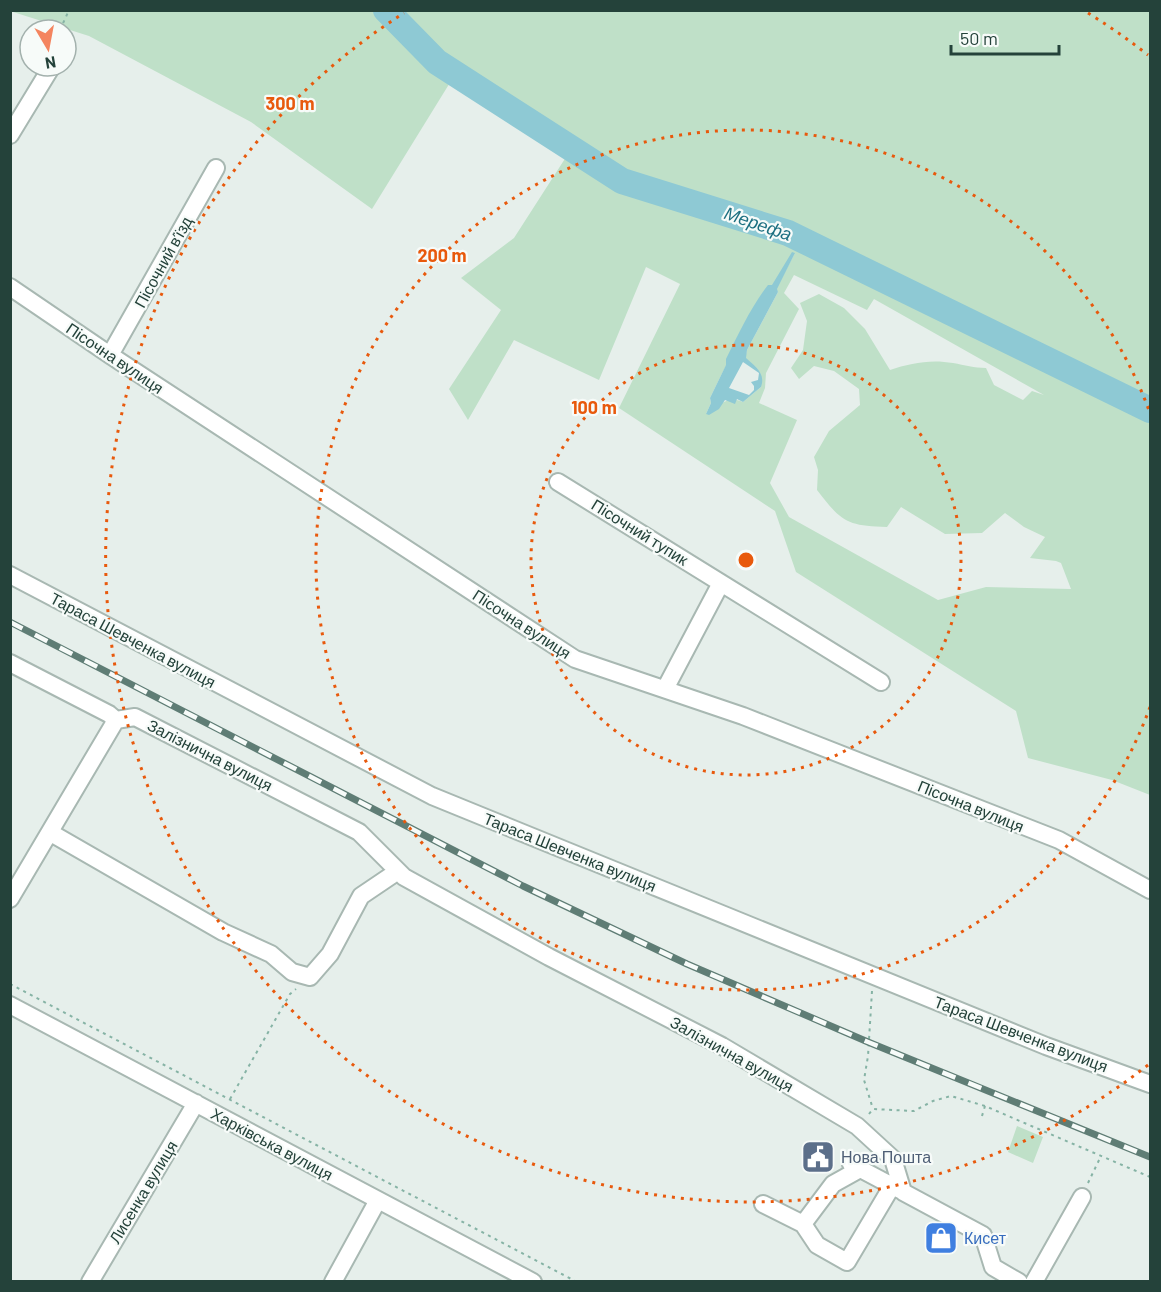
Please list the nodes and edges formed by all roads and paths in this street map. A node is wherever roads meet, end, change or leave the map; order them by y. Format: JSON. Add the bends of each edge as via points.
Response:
{"nodes":[{"id":1,"x":45,"y":78,"type":"edge"},
{"id":2,"x":10,"y":135,"type":"edge"},
{"id":3,"x":216,"y":168,"type":"dead end"},
{"id":4,"x":10,"y":287,"type":"edge"},
{"id":5,"x":110,"y":355,"type":"junction"},
{"id":6,"x":558,"y":482,"type":"dead end"},
{"id":7,"x":10,"y":575,"type":"edge"},
{"id":8,"x":721,"y":583,"type":"junction"},
{"id":9,"x":10,"y":663,"type":"edge"},
{"id":10,"x":881,"y":682,"type":"dead end"},
{"id":11,"x":664,"y":689,"type":"junction"},
{"id":12,"x":116,"y":720,"type":"junction"},
{"id":13,"x":51,"y":833,"type":"junction"},
{"id":14,"x":398,"y":871,"type":"junction"},
{"id":15,"x":1150,"y":890,"type":"edge"},
{"id":16,"x":10,"y":899,"type":"edge"},
{"id":17,"x":310,"y":977,"type":"junction"},
{"id":18,"x":875,"y":977,"type":"junction"},
{"id":19,"x":10,"y":984,"type":"edge"},
{"id":20,"x":10,"y":1005,"type":"edge"},
{"id":21,"x":1150,"y":1084,"type":"edge"},
{"id":22,"x":230,"y":1100,"type":"junction"},
{"id":23,"x":196,"y":1103,"type":"junction"},
{"id":24,"x":985,"y":1106,"type":"junction"},
{"id":25,"x":873,"y":1109,"type":"junction"},
{"id":26,"x":982,"y":1116,"type":"dead end"},
{"id":27,"x":857,"y":1126,"type":"junction"},
{"id":28,"x":1101,"y":1156,"type":"junction"},
{"id":29,"x":1150,"y":1177,"type":"edge"},
{"id":30,"x":897,"y":1189,"type":"junction"},
{"id":31,"x":1082,"y":1197,"type":"joint"},
{"id":32,"x":378,"y":1200,"type":"junction"},
{"id":33,"x":763,"y":1204,"type":"dead end"},
{"id":34,"x":803,"y":1224,"type":"junction"},
{"id":35,"x":90,"y":1281,"type":"edge"},
{"id":36,"x":333,"y":1281,"type":"edge"},
{"id":37,"x":533,"y":1281,"type":"edge"},
{"id":38,"x":577,"y":1281,"type":"edge"},
{"id":39,"x":1019,"y":1281,"type":"edge"},
{"id":40,"x":1034,"y":1281,"type":"edge"}],
"edges":[{"from":1,"to":2,"type":"street"},
{"from":3,"to":5,"type":"street","name":"Пісочний в’їзд"},
{"from":4,"to":5,"type":"street","name":"Пісочна вулиця"},
{"from":5,"to":11,"type":"street","name":"Пісочна вулиця","via":[[575,659]]},
{"from":6,"to":8,"type":"street","name":"Пісочний тупик"},
{"from":7,"to":18,"type":"street","name":"Тараса Шевченка вулиця","via":[[432,796]]},
{"from":8,"to":10,"type":"street","name":"Пісочний тупик"},
{"from":8,"to":11,"type":"street"},
{"from":9,"to":12,"type":"street","name":"Залізнична вулиця"},
{"from":11,"to":15,"type":"street","name":"Пісочна вулиця","via":[[1059,840]]},
{"from":12,"to":13,"type":"street"},
{"from":12,"to":14,"type":"street","name":"Залізнична вулиця","via":[[135,717],[360,832]]},
{"from":13,"to":16,"type":"street"},
{"from":13,"to":17,"type":"street","via":[[223,932],[272,954],[292,972]]},
{"from":14,"to":17,"type":"street","via":[[361,896],[330,954]]},
{"from":14,"to":27,"type":"street","name":"Залізнична вулиця","via":[[549,957],[722,1046]]},
{"from":17,"to":22,"type":"path","via":[[291,994]]},
{"from":18,"to":21,"type":"street","name":"Тараса Шевченка вулиця"},
{"from":18,"to":25,"type":"path","via":[[864,1080]]},
{"from":19,"to":22,"type":"path"},
{"from":20,"to":23,"type":"street","name":"Харківська вулиця"},
{"from":22,"to":38,"type":"path"},
{"from":23,"to":32,"type":"street","name":"Харківська вулиця"},
{"from":23,"to":35,"type":"street","name":"Лисенка вулиця"},
{"from":24,"to":25,"type":"path","via":[[951,1096],[914,1111]]},
{"from":24,"to":26,"type":"path"},
{"from":24,"to":28,"type":"path"},
{"from":25,"to":27,"type":"path"},
{"from":27,"to":30,"type":"street","name":"Залізнична вулиця","via":[[893,1159]]},
{"from":28,"to":29,"type":"path"},
{"from":28,"to":31,"type":"path"},
{"from":30,"to":34,"type":"street","via":[[855,1167],[833,1184]]},
{"from":30,"to":34,"type":"street","via":[[847,1262],[817,1245]]},
{"from":30,"to":39,"type":"street","via":[[983,1235],[993,1267]]},
{"from":31,"to":40,"type":"street"},
{"from":32,"to":36,"type":"street"},
{"from":32,"to":37,"type":"street","name":"Харківська вулиця"},
{"from":33,"to":34,"type":"street"}]}
